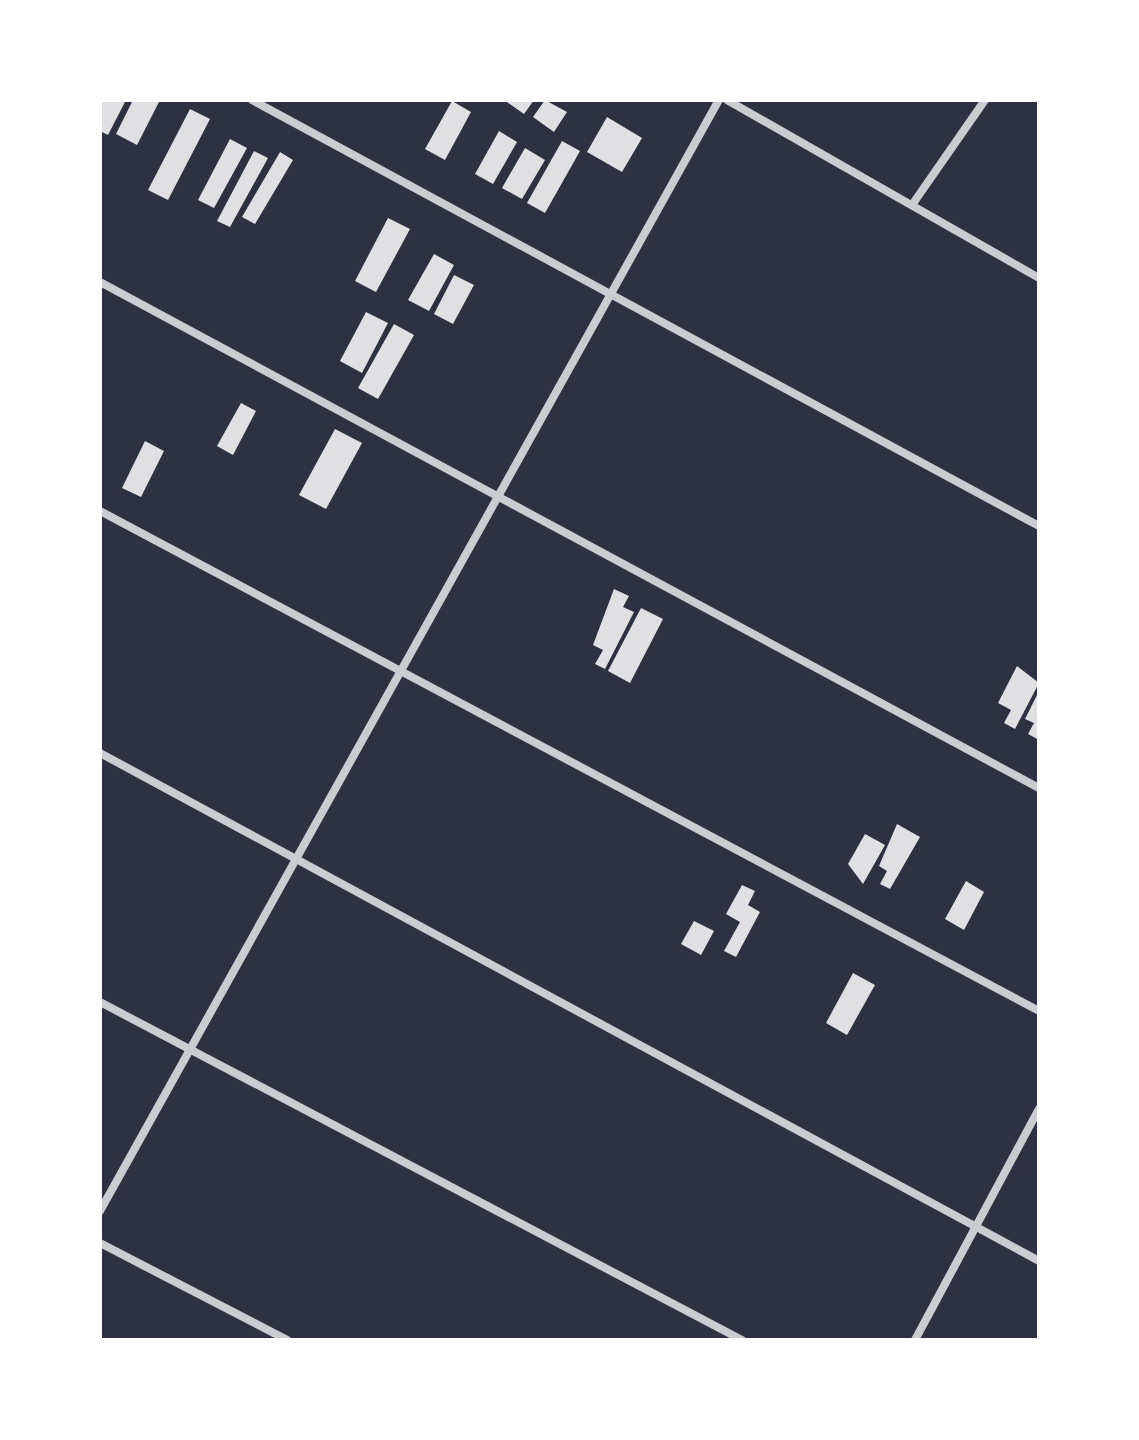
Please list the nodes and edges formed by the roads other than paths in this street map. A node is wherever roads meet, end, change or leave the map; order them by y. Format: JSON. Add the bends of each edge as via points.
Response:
{"nodes":[{"id":1,"x":252,"y":100,"type":"edge"},
{"id":2,"x":719,"y":100,"type":"edge"},
{"id":3,"x":727,"y":100,"type":"edge"},
{"id":4,"x":985,"y":100,"type":"edge"},
{"id":5,"x":912,"y":205,"type":"junction"},
{"id":6,"x":1039,"y":278,"type":"edge"},
{"id":7,"x":100,"y":282,"type":"edge"},
{"id":8,"x":610,"y":295,"type":"junction"},
{"id":9,"x":499,"y":495,"type":"junction"},
{"id":10,"x":100,"y":511,"type":"edge"},
{"id":11,"x":1039,"y":526,"type":"edge"},
{"id":12,"x":400,"y":669,"type":"junction"},
{"id":13,"x":100,"y":753,"type":"edge"},
{"id":14,"x":1039,"y":788,"type":"edge"},
{"id":15,"x":293,"y":860,"type":"junction"},
{"id":16,"x":100,"y":1002,"type":"edge"},
{"id":17,"x":1039,"y":1011,"type":"edge"},
{"id":18,"x":189,"y":1050,"type":"junction"},
{"id":19,"x":1039,"y":1109,"type":"edge"},
{"id":20,"x":100,"y":1211,"type":"edge"},
{"id":21,"x":974,"y":1228,"type":"junction"},
{"id":22,"x":100,"y":1243,"type":"edge"},
{"id":23,"x":1039,"y":1261,"type":"edge"},
{"id":24,"x":287,"y":1340,"type":"edge"},
{"id":25,"x":742,"y":1340,"type":"edge"},
{"id":26,"x":915,"y":1340,"type":"edge"}],
"edges":[{"from":1,"to":8,"type":"street"},
{"from":2,"to":8,"type":"street"},
{"from":3,"to":5,"type":"street"},
{"from":4,"to":5,"type":"street"},
{"from":5,"to":6,"type":"street"},
{"from":7,"to":9,"type":"street"},
{"from":8,"to":9,"type":"street"},
{"from":8,"to":11,"type":"street"},
{"from":9,"to":12,"type":"street"},
{"from":9,"to":14,"type":"street"},
{"from":10,"to":12,"type":"street"},
{"from":12,"to":15,"type":"street"},
{"from":12,"to":17,"type":"street"},
{"from":13,"to":15,"type":"street"},
{"from":15,"to":18,"type":"street"},
{"from":15,"to":21,"type":"street"},
{"from":16,"to":18,"type":"street"},
{"from":18,"to":20,"type":"street"},
{"from":18,"to":25,"type":"street"},
{"from":19,"to":21,"type":"street"},
{"from":21,"to":23,"type":"street"},
{"from":21,"to":26,"type":"street"},
{"from":22,"to":24,"type":"street"}]}
